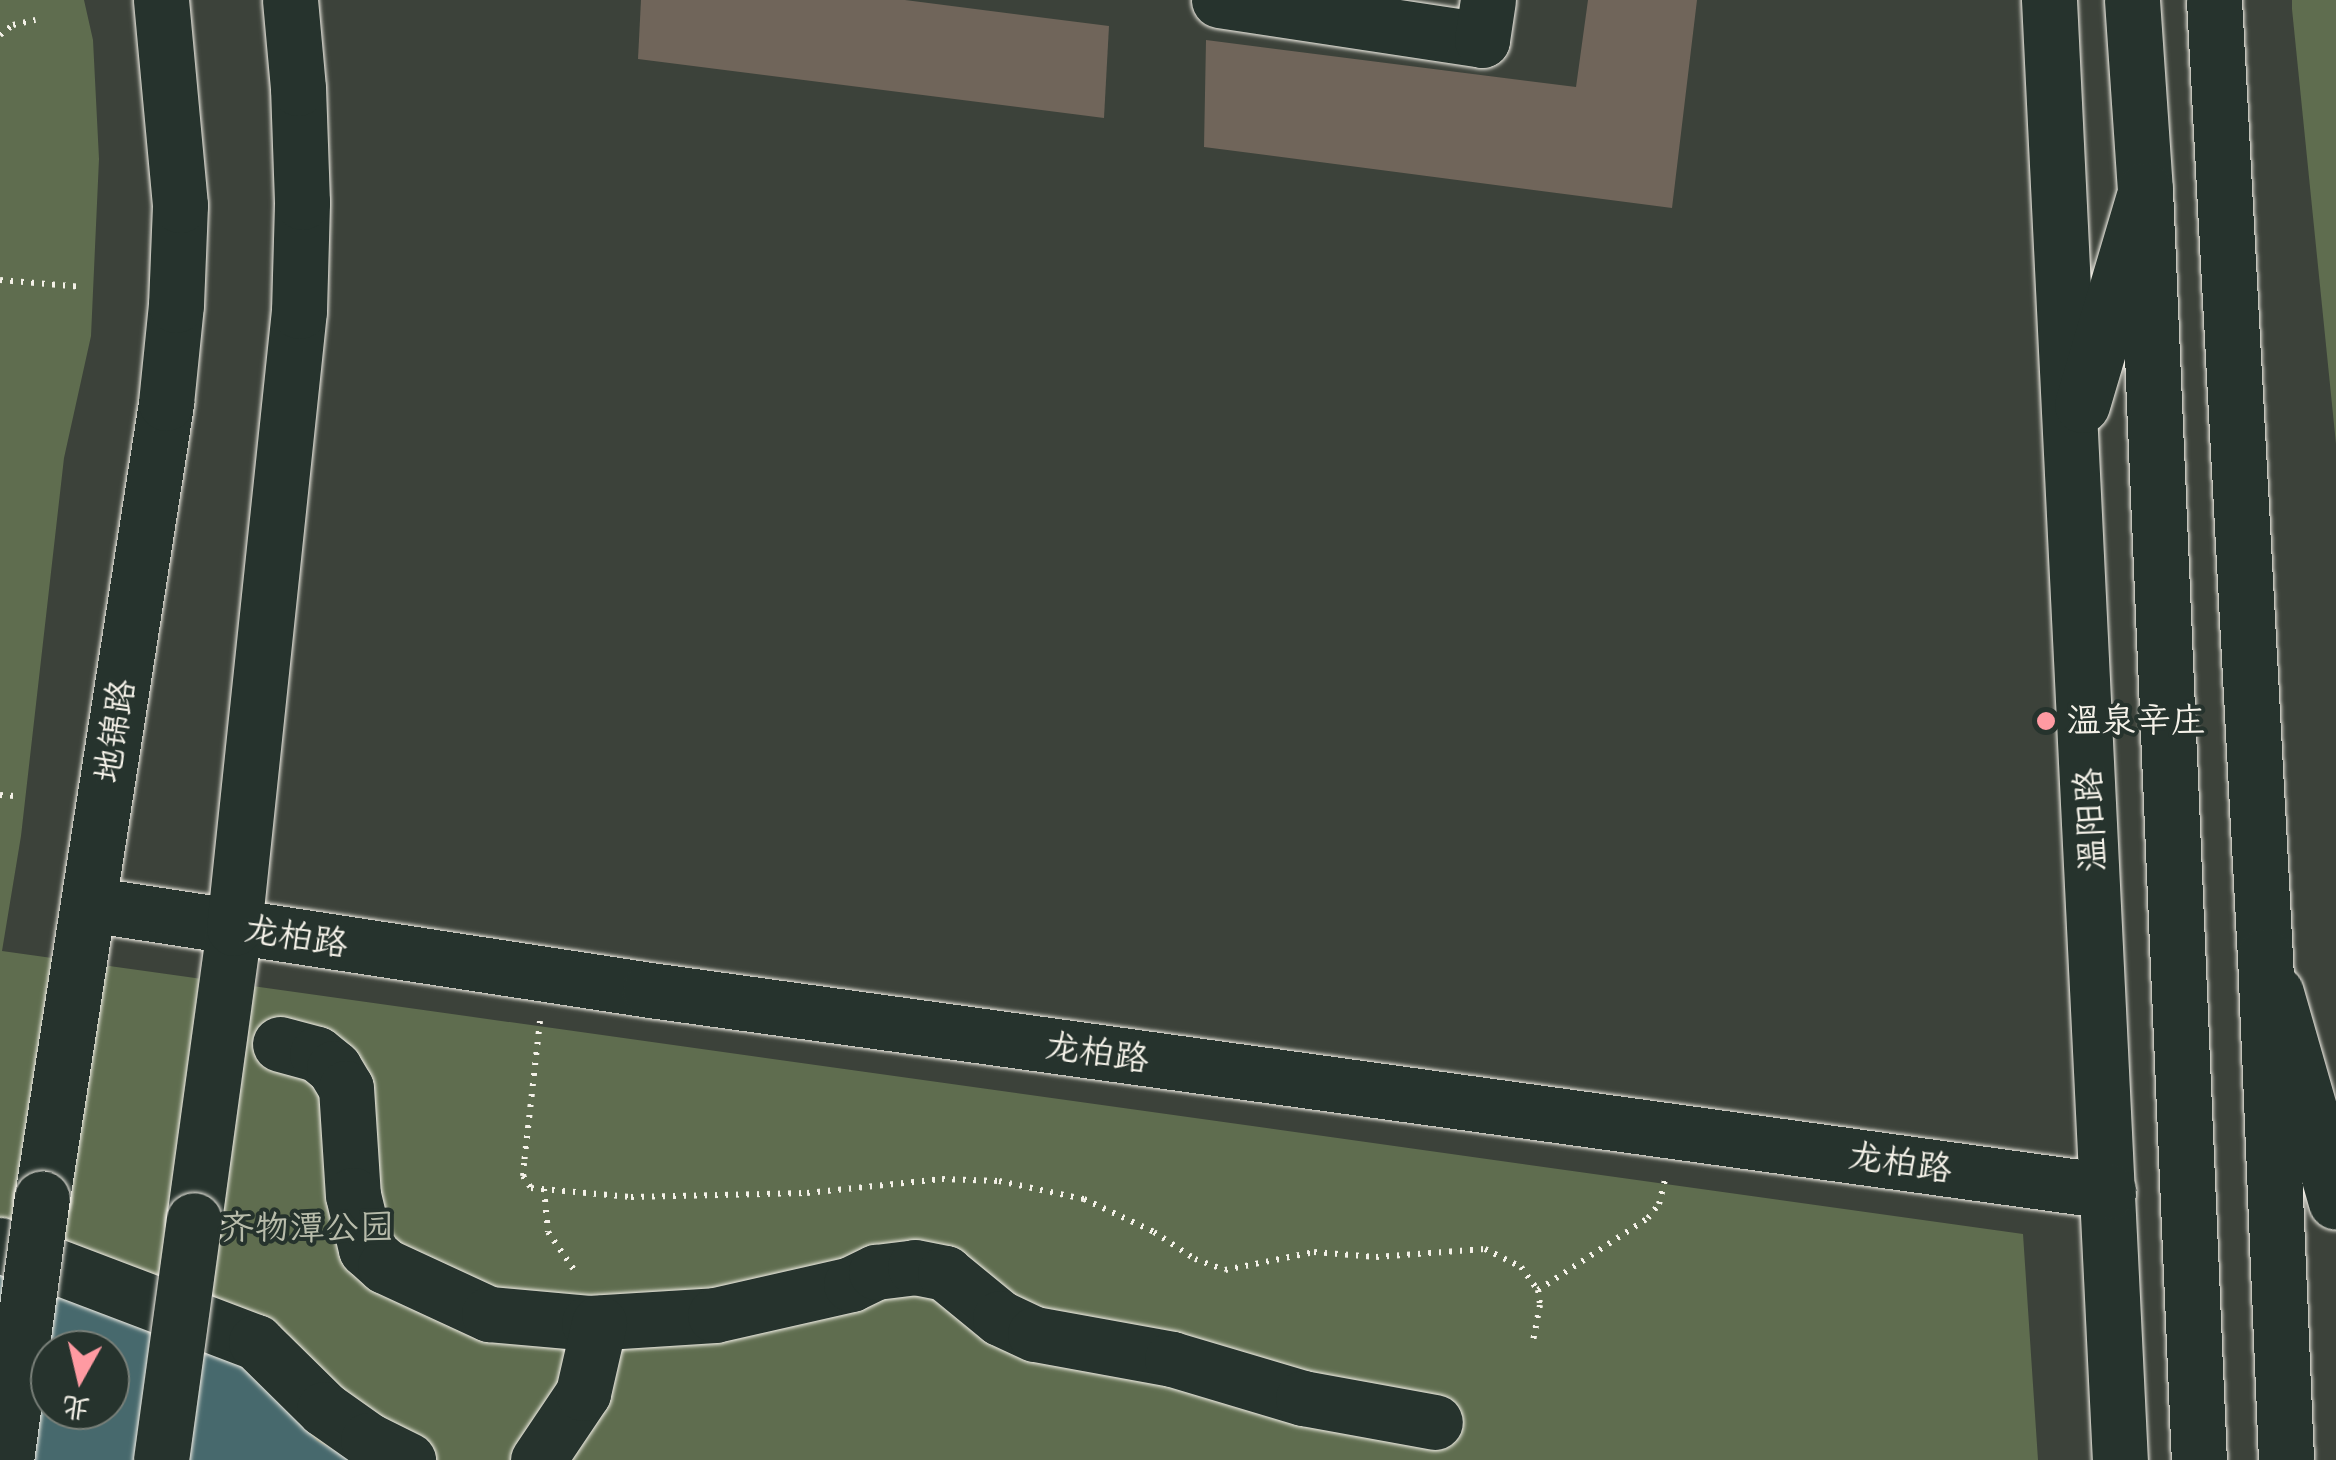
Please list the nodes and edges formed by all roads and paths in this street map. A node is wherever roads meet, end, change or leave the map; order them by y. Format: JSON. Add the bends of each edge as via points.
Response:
{"nodes":[{"id":1,"x":161,"y":0,"type":"edge"},
{"id":2,"x":290,"y":0,"type":"edge"},
{"id":3,"x":1219,"y":0,"type":"edge"},
{"id":4,"x":1488,"y":0,"type":"edge"},
{"id":5,"x":2049,"y":0,"type":"edge"},
{"id":6,"x":2132,"y":0,"type":"edge"},
{"id":7,"x":2214,"y":0,"type":"edge"},
{"id":8,"x":35,"y":20,"type":"dead end"},
{"id":9,"x":0,"y":35,"type":"edge"},
{"id":10,"x":2145,"y":190,"type":"junction"},
{"id":11,"x":0,"y":280,"type":"edge"},
{"id":12,"x":84,"y":286,"type":"dead end"},
{"id":13,"x":2070,"y":446,"type":"junction"},
{"id":14,"x":0,"y":795,"type":"edge"},
{"id":15,"x":14,"y":796,"type":"dead end"},
{"id":16,"x":88,"y":904,"type":"junction"},
{"id":17,"x":234,"y":928,"type":"junction"},
{"id":18,"x":2265,"y":956,"type":"junction"},
{"id":19,"x":542,"y":1006,"type":"dead end"},
{"id":20,"x":280,"y":1044,"type":"dead end"},
{"id":21,"x":1666,"y":1172,"type":"dead end"},
{"id":22,"x":544,"y":1190,"type":"junction"},
{"id":23,"x":2108,"y":1192,"type":"junction"},
{"id":24,"x":2336,"y":1202,"type":"edge"},
{"id":25,"x":0,"y":1245,"type":"edge"},
{"id":26,"x":1538,"y":1290,"type":"junction"},
{"id":27,"x":599,"y":1323,"type":"junction"},
{"id":28,"x":1533,"y":1340,"type":"dead end"},
{"id":29,"x":1435,"y":1422,"type":"dead end"},
{"id":30,"x":6,"y":1460,"type":"edge"},
{"id":31,"x":161,"y":1460,"type":"edge"},
{"id":32,"x":408,"y":1460,"type":"edge"},
{"id":33,"x":538,"y":1460,"type":"edge"},
{"id":34,"x":2120,"y":1460,"type":"edge"},
{"id":35,"x":2200,"y":1460,"type":"edge"},
{"id":36,"x":2286,"y":1460,"type":"edge"}],
"edges":[{"from":1,"to":16,"type":"street","name":"地锦路","via":[[180,205],[176,305]]},
{"from":2,"to":17,"type":"street","via":[[301,164],[299,311]]},
{"from":3,"to":4,"type":"street","via":[[1482,40]]},
{"from":5,"to":13,"type":"street","name":"温阳路"},
{"from":6,"to":10,"type":"street"},
{"from":7,"to":18,"type":"street"},
{"from":8,"to":9,"type":"path"},
{"from":10,"to":13,"type":"street"},
{"from":10,"to":35,"type":"street"},
{"from":11,"to":12,"type":"path"},
{"from":13,"to":23,"type":"street","name":"温阳路"},
{"from":14,"to":15,"type":"path"},
{"from":16,"to":17,"type":"street","name":"龙柏路"},
{"from":16,"to":30,"type":"street","name":"地锦路","bridge":true},
{"from":17,"to":23,"type":"street","name":"龙柏路"},
{"from":17,"to":31,"type":"street","bridge":true},
{"from":18,"to":24,"type":"street"},
{"from":18,"to":36,"type":"street"},
{"from":19,"to":22,"type":"path","via":[[523,1176],[531,1188]]},
{"from":20,"to":27,"type":"street","via":[[317,1054],[346,1088],[357,1221],[366,1249],[385,1266],[489,1314]]},
{"from":21,"to":26,"type":"path","via":[[1659,1204],[1648,1218]]},
{"from":22,"to":26,"type":"path","via":[[631,1197],[999,1181],[1084,1199],[1225,1270],[1314,1252],[1376,1257],[1471,1247],[1521,1267]]},
{"from":22,"to":27,"type":"path","via":[[548,1232],[596,1299]]},
{"from":23,"to":34,"type":"street","name":"温阳路"},
{"from":25,"to":32,"type":"street","via":[[256,1342],[324,1409]]},
{"from":26,"to":28,"type":"path"},
{"from":27,"to":29,"type":"street","via":[[715,1315],[915,1267],[945,1274],[1000,1318],[1034,1334],[1172,1359],[1303,1398]]},
{"from":27,"to":33,"type":"street","via":[[583,1393]]}]}
